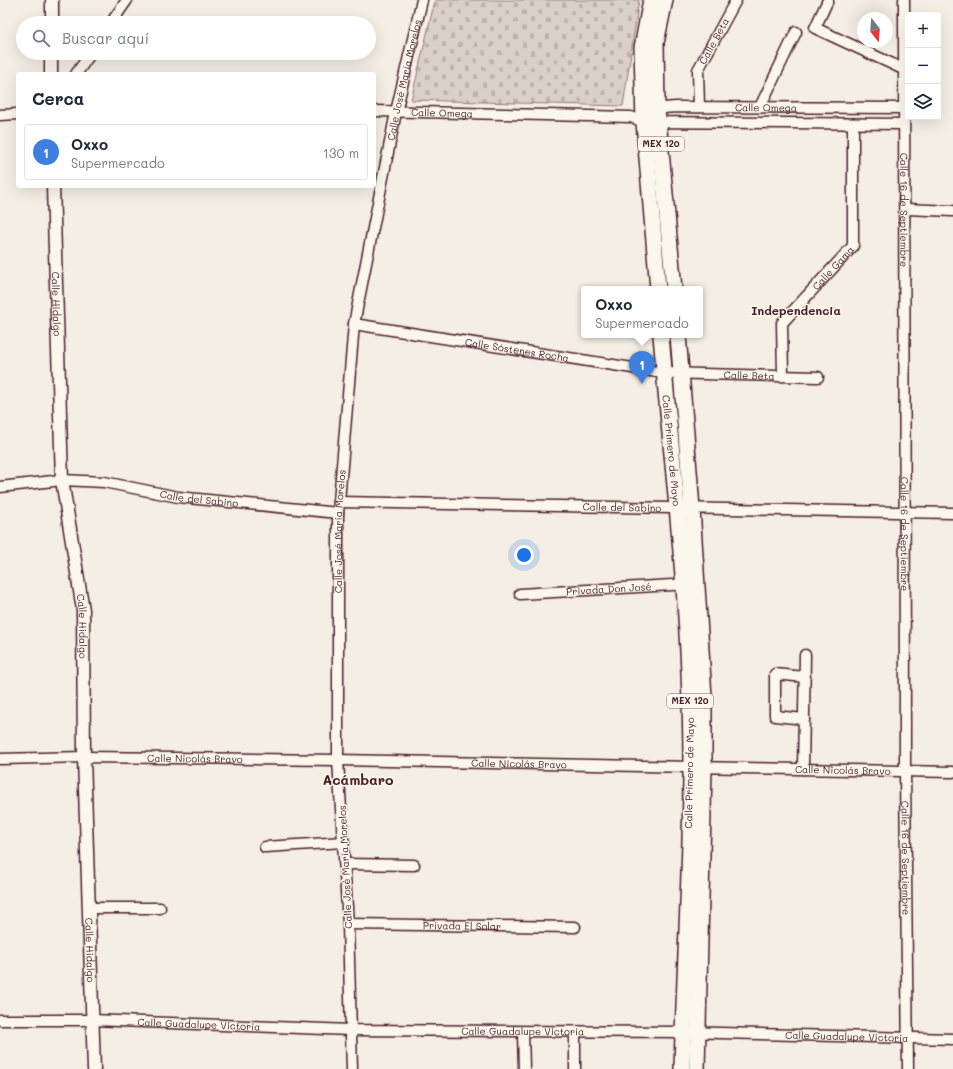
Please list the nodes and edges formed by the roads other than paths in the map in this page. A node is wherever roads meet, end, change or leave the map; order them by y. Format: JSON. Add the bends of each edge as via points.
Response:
{"nodes":[{"id":1,"x":52,"y":0,"type":"edge"},
{"id":2,"x":127,"y":0,"type":"edge"},
{"id":3,"x":422,"y":0,"type":"edge"},
{"id":4,"x":651,"y":0,"type":"edge"},
{"id":5,"x":665,"y":0,"type":"edge"},
{"id":6,"x":736,"y":0,"type":"edge"},
{"id":7,"x":828,"y":0,"type":"edge"},
{"id":8,"x":904,"y":0,"type":"edge"},
{"id":9,"x":52,"y":16,"type":"edge"},
{"id":10,"x":116,"y":16,"type":"edge"},
{"id":11,"x":796,"y":32,"type":"dead end"},
{"id":12,"x":51,"y":60,"type":"edge"},
{"id":13,"x":86,"y":60,"type":"edge"},
{"id":14,"x":903,"y":69,"type":"junction"},
{"id":15,"x":51,"y":72,"type":"edge"},
{"id":16,"x":77,"y":72,"type":"edge"},
{"id":17,"x":699,"y":107,"type":"junction"},
{"id":18,"x":760,"y":107,"type":"junction"},
{"id":19,"x":905,"y":108,"type":"junction"},
{"id":20,"x":376,"y":111,"type":"edge"},
{"id":21,"x":396,"y":112,"type":"junction"},
{"id":22,"x":16,"y":114,"type":"edge"},
{"id":23,"x":0,"y":115,"type":"edge"},
{"id":24,"x":647,"y":116,"type":"junction"},
{"id":25,"x":904,"y":124,"type":"junction"},
{"id":26,"x":853,"y":125,"type":"junction"},
{"id":27,"x":53,"y":188,"type":"edge"},
{"id":28,"x":906,"y":209,"type":"junction"},
{"id":29,"x":953,"y":211,"type":"edge"},
{"id":30,"x":658,"y":286,"type":"edge"},
{"id":31,"x":674,"y":286,"type":"edge"},
{"id":32,"x":354,"y":324,"type":"junction"},
{"id":33,"x":661,"y":338,"type":"edge"},
{"id":34,"x":678,"y":338,"type":"edge"},
{"id":35,"x":664,"y":373,"type":"junction"},
{"id":36,"x":681,"y":373,"type":"junction"},
{"id":37,"x":783,"y":375,"type":"junction"},
{"id":38,"x":818,"y":377,"type":"dead end"},
{"id":39,"x":62,"y":480,"type":"junction"},
{"id":40,"x":0,"y":487,"type":"edge"},
{"id":41,"x":339,"y":502,"type":"junction"},
{"id":42,"x":676,"y":508,"type":"junction"},
{"id":43,"x":692,"y":508,"type":"junction"},
{"id":44,"x":904,"y":512,"type":"junction"},
{"id":45,"x":953,"y":512,"type":"edge"},
{"id":46,"x":338,"y":513,"type":"junction"},
{"id":47,"x":690,"y":584,"type":"junction"},
{"id":48,"x":520,"y":594,"type":"dead end"},
{"id":49,"x":805,"y":655,"type":"dead end"},
{"id":50,"x":805,"y":677,"type":"junction"},
{"id":51,"x":804,"y":719,"type":"junction"},
{"id":52,"x":84,"y":757,"type":"junction"},
{"id":53,"x":0,"y":759,"type":"edge"},
{"id":54,"x":338,"y":760,"type":"junction"},
{"id":55,"x":698,"y":767,"type":"junction"},
{"id":56,"x":803,"y":769,"type":"junction"},
{"id":57,"x":905,"y":771,"type":"junction"},
{"id":58,"x":953,"y":772,"type":"edge"},
{"id":59,"x":344,"y":842,"type":"junction"},
{"id":60,"x":265,"y":847,"type":"dead end"},
{"id":61,"x":345,"y":864,"type":"junction"},
{"id":62,"x":414,"y":865,"type":"dead end"},
{"id":63,"x":89,"y":908,"type":"junction"},
{"id":64,"x":160,"y":908,"type":"dead end"},
{"id":65,"x":348,"y":924,"type":"junction"},
{"id":66,"x":575,"y":927,"type":"dead end"},
{"id":67,"x":0,"y":1020,"type":"edge"},
{"id":68,"x":92,"y":1020,"type":"junction"},
{"id":69,"x":350,"y":1030,"type":"junction"},
{"id":70,"x":523,"y":1032,"type":"junction"},
{"id":71,"x":683,"y":1032,"type":"junction"},
{"id":72,"x":698,"y":1032,"type":"junction"},
{"id":73,"x":575,"y":1033,"type":"junction"},
{"id":74,"x":908,"y":1039,"type":"junction"},
{"id":75,"x":953,"y":1039,"type":"edge"},
{"id":76,"x":94,"y":1069,"type":"edge"},
{"id":77,"x":352,"y":1069,"type":"edge"},
{"id":78,"x":524,"y":1069,"type":"edge"},
{"id":79,"x":575,"y":1069,"type":"edge"},
{"id":80,"x":682,"y":1069,"type":"edge"},
{"id":81,"x":697,"y":1069,"type":"edge"},
{"id":82,"x":908,"y":1069,"type":"edge"}],
"edges":[{"from":1,"to":9,"type":"street"},
{"from":2,"to":10,"type":"street"},
{"from":3,"to":21,"type":"street","name":"Calle José María Morelos"},
{"from":4,"to":24,"type":"main road","number":"MEX 120","via":[[642,48]]},
{"from":5,"to":24,"type":"main road","number":"MEX 120","via":[[656,43]]},
{"from":6,"to":17,"type":"street","name":"Calle Beta","via":[[698,70]]},
{"from":7,"to":14,"type":"street","via":[[815,28]]},
{"from":8,"to":14,"type":"street","name":"Calle 16 de Septiembre"},
{"from":11,"to":18,"type":"street"},
{"from":12,"to":15,"type":"street"},
{"from":13,"to":16,"type":"street"},
{"from":14,"to":19,"type":"street","name":"Calle 16 de Septiembre"},
{"from":17,"to":18,"type":"street","name":"Calle Omega"},
{"from":17,"to":24,"type":"street","name":"Calle Omega"},
{"from":18,"to":19,"type":"street","name":"Calle Omega"},
{"from":19,"to":25,"type":"street","name":"Calle 16 de Septiembre"},
{"from":20,"to":21,"type":"street","name":"Calle Omega"},
{"from":21,"to":24,"type":"street","name":"Calle Omega"},
{"from":21,"to":32,"type":"street","name":"Calle José María Morelos"},
{"from":22,"to":23,"type":"street"},
{"from":24,"to":26,"type":"street","name":"Calle Omega"},
{"from":24,"to":30,"type":"main road","number":"MEX 120"},
{"from":24,"to":31,"type":"main road","number":"MEX 120"},
{"from":25,"to":26,"type":"street","name":"Calle Omega"},
{"from":25,"to":28,"type":"street","name":"Calle 16 de Septiembre"},
{"from":26,"to":37,"type":"street","name":"Calle Gama","via":[[853,246],[782,323]]},
{"from":27,"to":39,"type":"street","name":"Calle Hidalgo"},
{"from":28,"to":29,"type":"street"},
{"from":28,"to":44,"type":"street","name":"Calle 16 de Septiembre"},
{"from":32,"to":35,"type":"street","name":"Calle Sóstenes Rocha"},
{"from":32,"to":41,"type":"street","name":"Calle José María Morelos"},
{"from":33,"to":35,"type":"main road","name":"Calle Primero de Mayo","number":"MEX 120"},
{"from":34,"to":36,"type":"main road","name":"Calle Primero de Mayo","number":"MEX 120"},
{"from":35,"to":36,"type":"street","name":"Calle Sóstenes Rocha"},
{"from":35,"to":42,"type":"main road","name":"Calle Primero de Mayo","number":"MEX 120"},
{"from":36,"to":37,"type":"street","name":"Calle Beta"},
{"from":36,"to":43,"type":"main road","name":"Calle Primero de Mayo","number":"MEX 120"},
{"from":37,"to":38,"type":"street","name":"Calle Beta"},
{"from":39,"to":40,"type":"street","name":"Calle del Sabino"},
{"from":39,"to":46,"type":"street","name":"Calle del Sabino","via":[[104,482],[178,497]]},
{"from":39,"to":52,"type":"street","name":"Calle Hidalgo","via":[[83,610]]},
{"from":41,"to":42,"type":"street","name":"Calle del Sabino"},
{"from":41,"to":46,"type":"street","name":"Calle José María Morelos"},
{"from":42,"to":43,"type":"street","name":"Calle del Sabino"},
{"from":42,"to":47,"type":"main road","name":"Calle Primero de Mayo","number":"MEX 120"},
{"from":43,"to":44,"type":"street","name":"Calle del Sabino"},
{"from":43,"to":47,"type":"main road","name":"Calle Primero de Mayo","number":"MEX 120"},
{"from":44,"to":45,"type":"street","name":"Calle del Sabino"},
{"from":44,"to":57,"type":"street","name":"Calle 16 de Septiembre"},
{"from":46,"to":54,"type":"street","name":"Calle José María Morelos"},
{"from":47,"to":48,"type":"street","name":"Privada Don José"},
{"from":47,"to":55,"type":"main road","name":"Calle Primero de Mayo","number":"MEX 120","via":[[704,697]]},
{"from":49,"to":50,"type":"street"},
{"from":50,"to":51,"type":"street"},
{"from":50,"to":51,"type":"street","via":[[775,674],[775,716]]},
{"from":51,"to":56,"type":"street"},
{"from":52,"to":53,"type":"street","name":"Calle Nicolás Bravo"},
{"from":52,"to":54,"type":"street","name":"Calle Nicolás Bravo"},
{"from":52,"to":63,"type":"street","name":"Calle Hidalgo"},
{"from":54,"to":55,"type":"street","name":"Calle Nicolás Bravo"},
{"from":54,"to":59,"type":"street","name":"Calle José María Morelos"},
{"from":55,"to":56,"type":"street","name":"Calle Nicolás Bravo"},
{"from":55,"to":71,"type":"main road","name":"Calle Primero de Mayo","number":"MEX 120"},
{"from":55,"to":72,"type":"main road","name":"Calle Primero de Mayo","number":"MEX 120"},
{"from":56,"to":57,"type":"street","name":"Calle Nicolás Bravo"},
{"from":57,"to":58,"type":"street","name":"Calle Nicolás Bravo"},
{"from":57,"to":74,"type":"street","name":"Calle 16 de Septiembre"},
{"from":59,"to":60,"type":"street"},
{"from":59,"to":61,"type":"street","name":"Calle José María Morelos"},
{"from":61,"to":62,"type":"street"},
{"from":61,"to":65,"type":"street","name":"Calle José María Morelos"},
{"from":63,"to":64,"type":"street"},
{"from":63,"to":68,"type":"street","name":"Calle Hidalgo"},
{"from":65,"to":66,"type":"street","name":"Privada El Solar"},
{"from":65,"to":69,"type":"street","name":"Calle José María Morelos"},
{"from":67,"to":68,"type":"street","name":"Calle Guadalupe Victoria"},
{"from":68,"to":69,"type":"street","name":"Calle Guadalupe Victoria"},
{"from":68,"to":76,"type":"street","name":"Calle Hidalgo"},
{"from":69,"to":70,"type":"street","name":"Calle Guadalupe Victoria"},
{"from":69,"to":77,"type":"street","name":"Calle José María Morelos"},
{"from":70,"to":73,"type":"street","name":"Calle Guadalupe Victoria"},
{"from":70,"to":78,"type":"street"},
{"from":71,"to":72,"type":"street","name":"Calle Guadalupe Victoria"},
{"from":71,"to":73,"type":"street","name":"Calle Guadalupe Victoria"},
{"from":71,"to":80,"type":"main road","name":"Calle Primero de Mayo","number":"MEX 120"},
{"from":72,"to":74,"type":"street","name":"Calle Guadalupe Victoria"},
{"from":72,"to":81,"type":"main road","name":"Calle Primero de Mayo","number":"MEX 120"},
{"from":73,"to":79,"type":"street"},
{"from":74,"to":75,"type":"street","name":"Calle Guadalupe Victoria"},
{"from":74,"to":82,"type":"street","name":"Calle 16 de Septiembre"}]}
